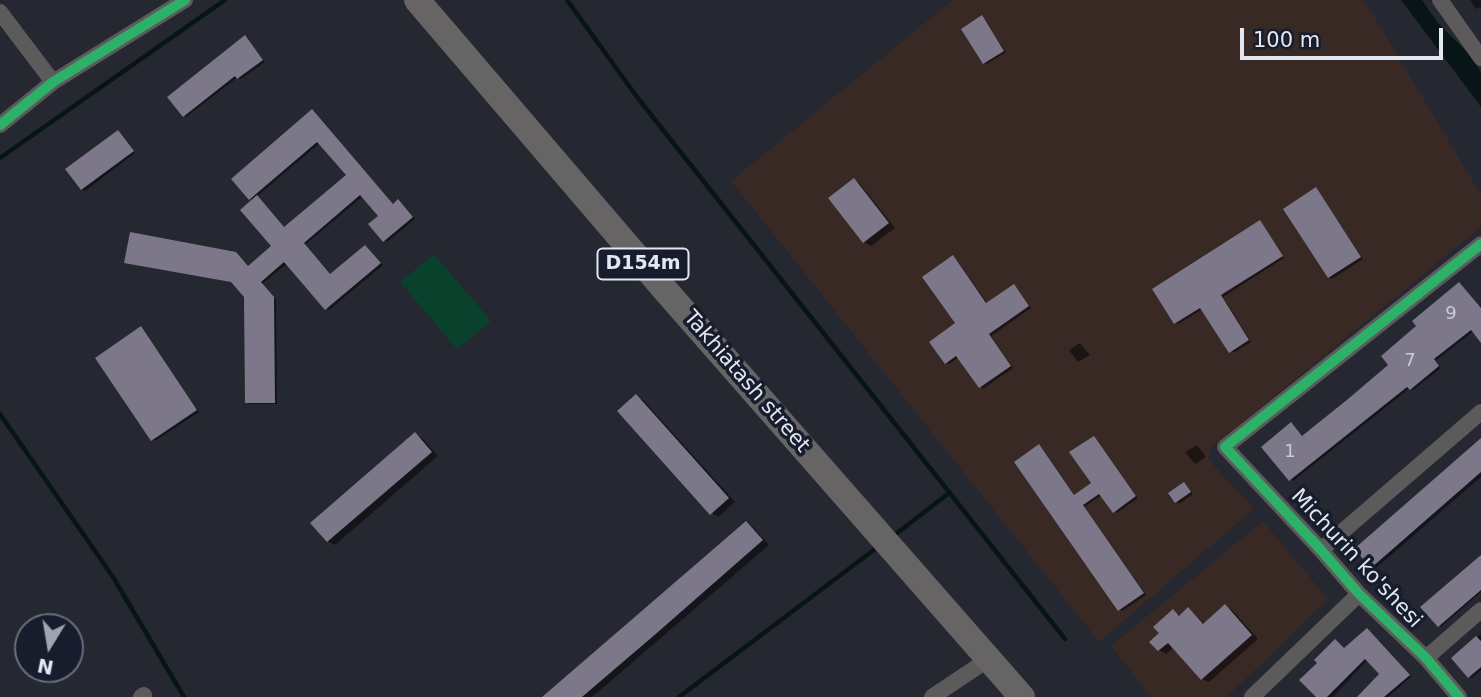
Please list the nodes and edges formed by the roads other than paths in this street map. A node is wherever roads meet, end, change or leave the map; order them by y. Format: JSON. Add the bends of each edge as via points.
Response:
{"nodes":[{"id":1,"x":185,"y":0,"type":"edge"},
{"id":2,"x":417,"y":0,"type":"edge"},
{"id":3,"x":1440,"y":0,"type":"edge"},
{"id":4,"x":0,"y":12,"type":"edge"},
{"id":5,"x":1481,"y":58,"type":"edge"},
{"id":6,"x":53,"y":82,"type":"junction"},
{"id":7,"x":0,"y":125,"type":"edge"},
{"id":8,"x":1481,"y":244,"type":"edge"},
{"id":9,"x":1481,"y":412,"type":"edge"},
{"id":10,"x":1321,"y":550,"type":"junction"},
{"id":11,"x":1359,"y":594,"type":"junction"},
{"id":12,"x":1481,"y":610,"type":"edge"},
{"id":13,"x":1426,"y":658,"type":"junction"},
{"id":14,"x":989,"y":659,"type":"junction"},
{"id":15,"x":932,"y":697,"type":"edge"},
{"id":16,"x":1023,"y":697,"type":"edge"},
{"id":17,"x":1252,"y":697,"type":"edge"},
{"id":18,"x":1459,"y":697,"type":"edge"}],
"edges":[{"from":1,"to":6,"type":"street"},
{"from":2,"to":14,"type":"main road","name":"Takhiatash street","number":"D154m"},
{"from":3,"to":5,"type":"street"},
{"from":4,"to":6,"type":"street"},
{"from":6,"to":7,"type":"street"},
{"from":8,"to":10,"type":"street","name":"Michurin ko'shesi","via":[[1225,447]]},
{"from":9,"to":10,"type":"street"},
{"from":10,"to":11,"type":"street","name":"Michurin ko'shesi"},
{"from":11,"to":13,"type":"street","name":"Michurin ko'shesi"},
{"from":11,"to":17,"type":"street"},
{"from":12,"to":13,"type":"street"},
{"from":13,"to":18,"type":"street","name":"Michurin ko'shesi"},
{"from":14,"to":15,"type":"street"},
{"from":14,"to":16,"type":"main road","name":"Takhiatash street","number":"D154m"}]}
